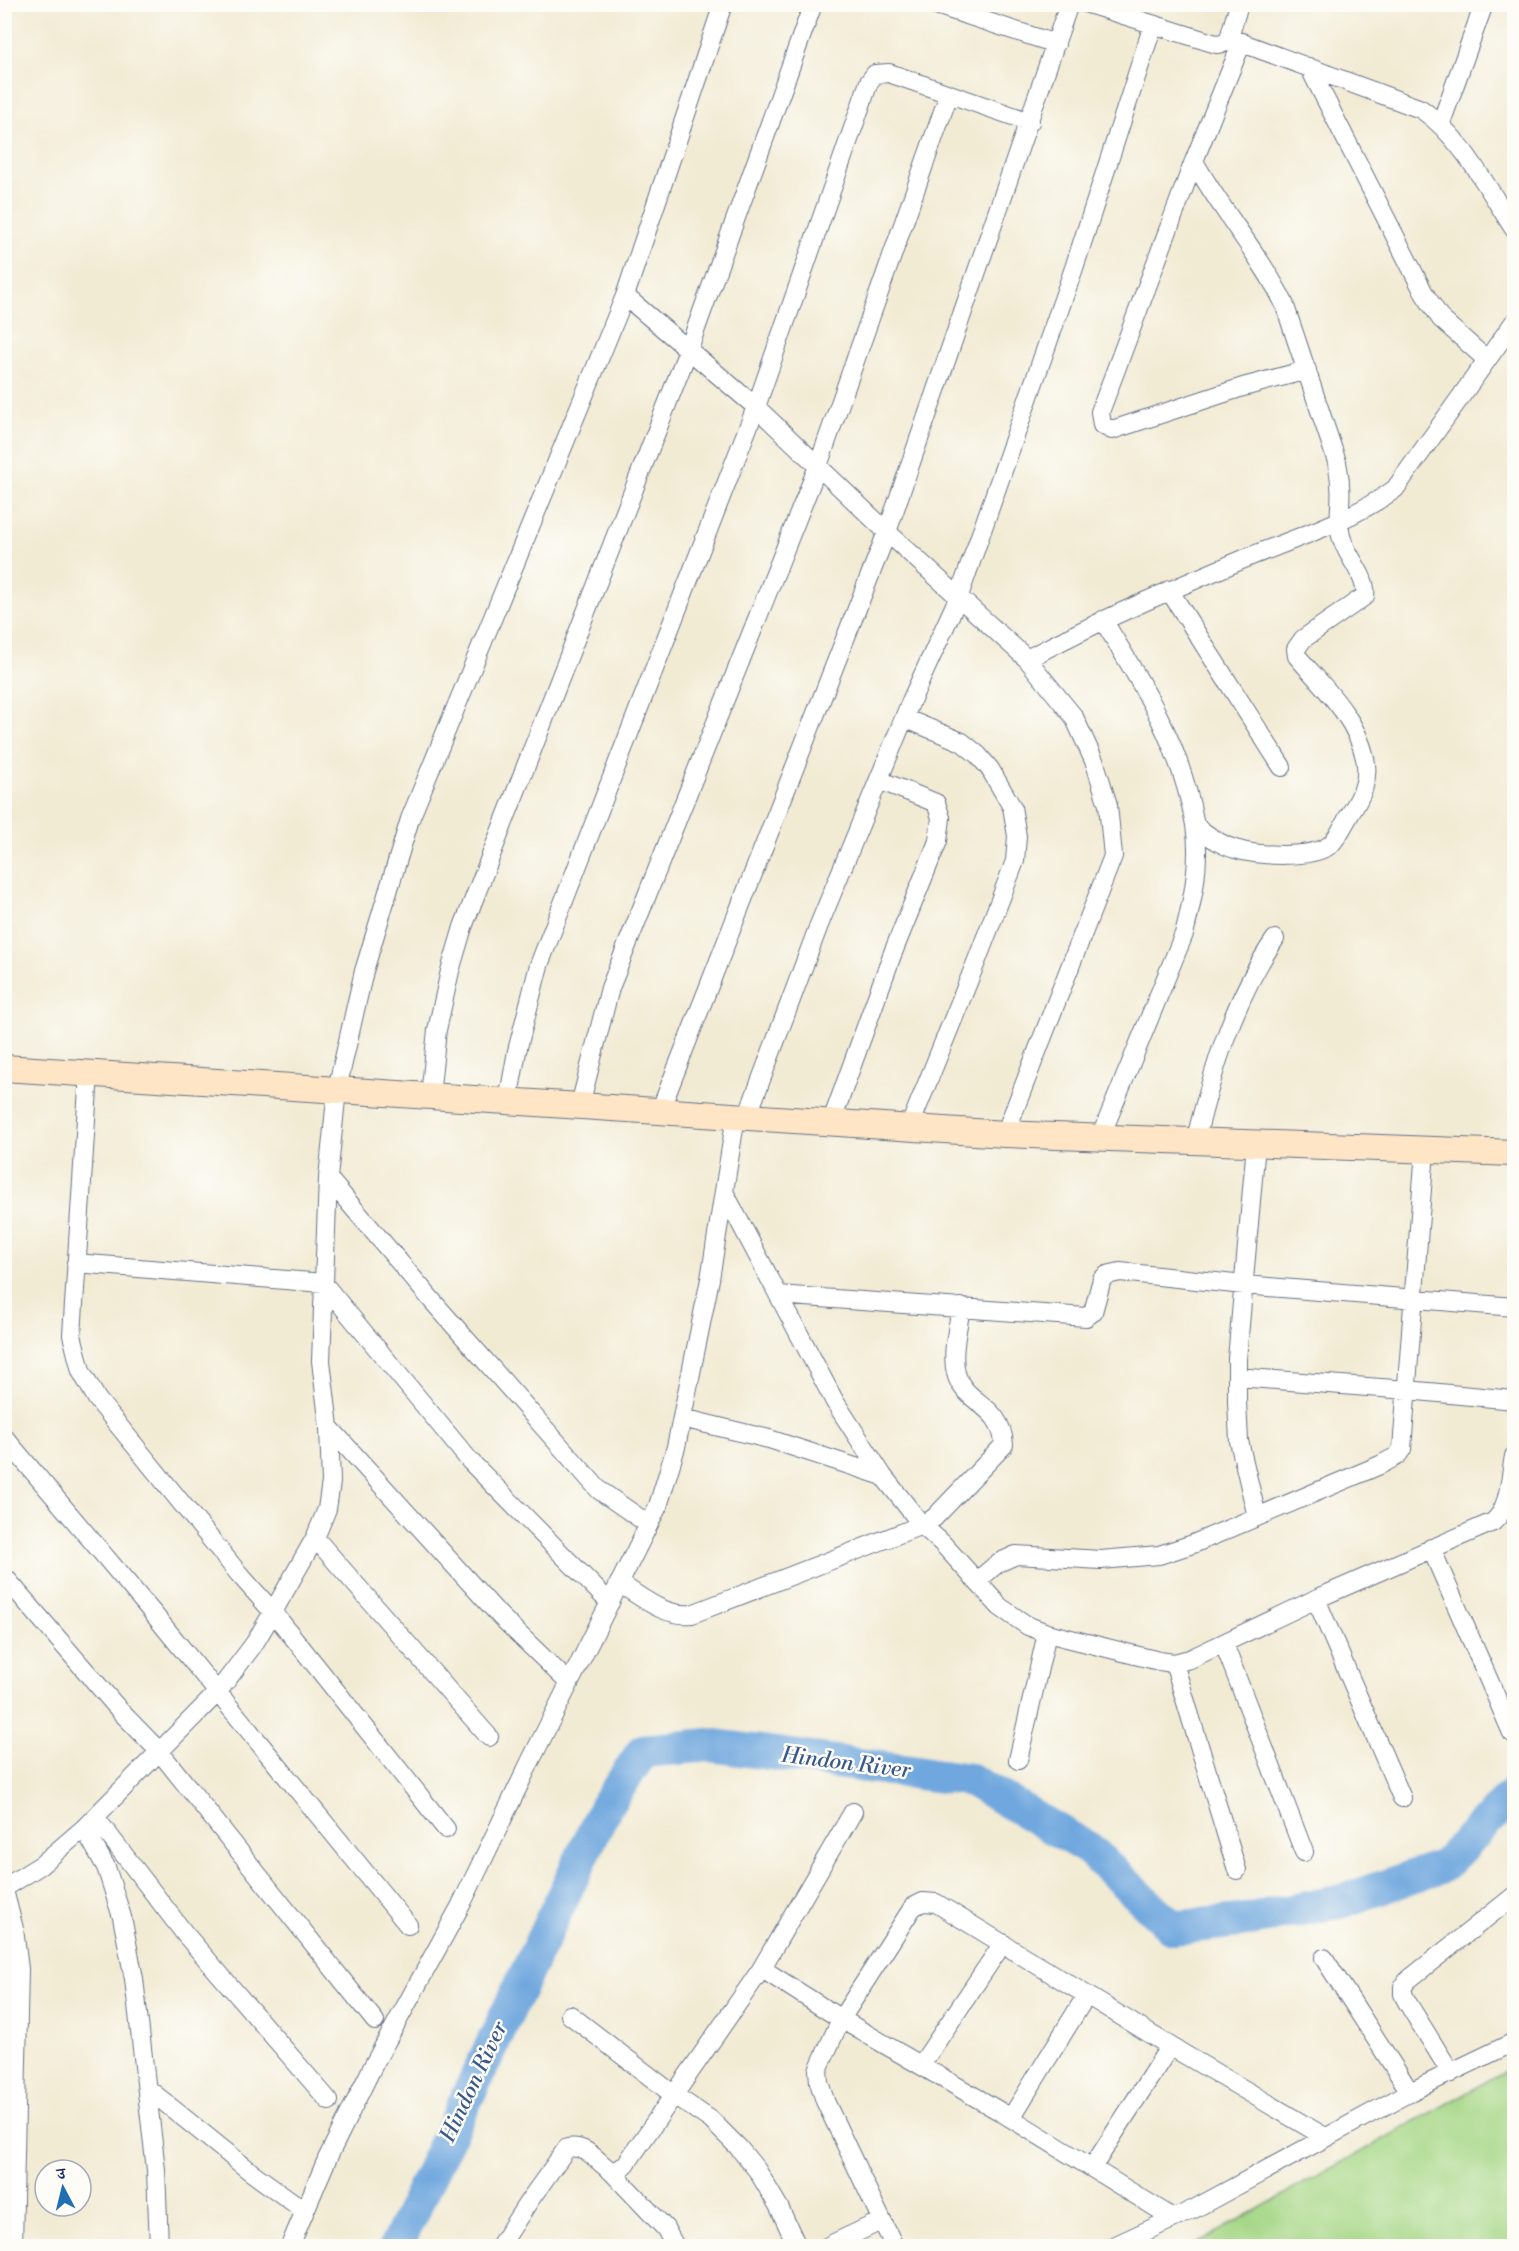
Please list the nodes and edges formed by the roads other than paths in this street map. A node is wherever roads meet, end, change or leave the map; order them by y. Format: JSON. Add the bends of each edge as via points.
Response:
{"nodes":[{"id":1,"x":723,"y":4,"type":"edge"},
{"id":2,"x":813,"y":4,"type":"edge"},
{"id":3,"x":933,"y":4,"type":"edge"},
{"id":4,"x":1069,"y":4,"type":"edge"},
{"id":5,"x":1088,"y":4,"type":"edge"},
{"id":6,"x":1239,"y":4,"type":"edge"},
{"id":7,"x":1484,"y":4,"type":"edge"},
{"id":8,"x":1153,"y":25,"type":"junction"},
{"id":9,"x":1235,"y":40,"type":"junction"},
{"id":10,"x":1056,"y":44,"type":"junction"},
{"id":11,"x":1309,"y":67,"type":"junction"},
{"id":12,"x":950,"y":94,"type":"junction"},
{"id":13,"x":1030,"y":122,"type":"junction"},
{"id":14,"x":1441,"y":123,"type":"junction"},
{"id":15,"x":1194,"y":161,"type":"junction"},
{"id":16,"x":1515,"y":229,"type":"edge"},
{"id":17,"x":625,"y":296,"type":"junction"},
{"id":18,"x":1515,"y":322,"type":"edge"},
{"id":19,"x":689,"y":348,"type":"junction"},
{"id":20,"x":1487,"y":360,"type":"junction"},
{"id":21,"x":1306,"y":370,"type":"junction"},
{"id":22,"x":756,"y":407,"type":"junction"},
{"id":23,"x":818,"y":466,"type":"junction"},
{"id":24,"x":1338,"y":520,"type":"junction"},
{"id":25,"x":887,"y":532,"type":"junction"},
{"id":26,"x":1169,"y":590,"type":"junction"},
{"id":27,"x":959,"y":596,"type":"junction"},
{"id":28,"x":1103,"y":620,"type":"junction"},
{"id":29,"x":1027,"y":659,"type":"junction"},
{"id":30,"x":904,"y":718,"type":"junction"},
{"id":31,"x":1282,"y":767,"type":"dead end"},
{"id":32,"x":879,"y":780,"type":"junction"},
{"id":33,"x":1195,"y":826,"type":"junction"},
{"id":34,"x":1275,"y":939,"type":"dead end"},
{"id":35,"x":4,"y":1068,"type":"edge"},
{"id":36,"x":89,"y":1074,"type":"junction"},
{"id":37,"x":337,"y":1089,"type":"junction"},
{"id":38,"x":430,"y":1096,"type":"junction"},
{"id":39,"x":508,"y":1101,"type":"junction"},
{"id":40,"x":580,"y":1105,"type":"junction"},
{"id":41,"x":660,"y":1111,"type":"junction"},
{"id":42,"x":741,"y":1117,"type":"junction"},
{"id":43,"x":831,"y":1123,"type":"junction"},
{"id":44,"x":909,"y":1128,"type":"junction"},
{"id":45,"x":1005,"y":1134,"type":"junction"},
{"id":46,"x":1100,"y":1138,"type":"junction"},
{"id":47,"x":1195,"y":1142,"type":"junction"},
{"id":48,"x":1256,"y":1144,"type":"junction"},
{"id":49,"x":1425,"y":1150,"type":"junction"},
{"id":50,"x":1515,"y":1153,"type":"edge"},
{"id":51,"x":328,"y":1178,"type":"junction"},
{"id":52,"x":724,"y":1192,"type":"junction"},
{"id":53,"x":76,"y":1263,"type":"junction"},
{"id":54,"x":323,"y":1283,"type":"junction"},
{"id":55,"x":1244,"y":1285,"type":"junction"},
{"id":56,"x":778,"y":1295,"type":"junction"},
{"id":57,"x":1414,"y":1300,"type":"junction"},
{"id":58,"x":961,"y":1307,"type":"junction"},
{"id":59,"x":1515,"y":1307,"type":"edge"},
{"id":60,"x":1237,"y":1377,"type":"junction"},
{"id":61,"x":1407,"y":1390,"type":"junction"},
{"id":62,"x":1515,"y":1400,"type":"edge"},
{"id":63,"x":682,"y":1418,"type":"junction"},
{"id":64,"x":329,"y":1428,"type":"junction"},
{"id":65,"x":4,"y":1437,"type":"edge"},
{"id":66,"x":1515,"y":1456,"type":"edge"},
{"id":67,"x":883,"y":1476,"type":"junction"},
{"id":68,"x":1257,"y":1516,"type":"junction"},
{"id":69,"x":648,"y":1524,"type":"junction"},
{"id":70,"x":922,"y":1525,"type":"junction"},
{"id":71,"x":315,"y":1538,"type":"junction"},
{"id":72,"x":1431,"y":1548,"type":"junction"},
{"id":73,"x":4,"y":1576,"type":"edge"},
{"id":74,"x":977,"y":1581,"type":"junction"},
{"id":75,"x":620,"y":1583,"type":"junction"},
{"id":76,"x":1316,"y":1599,"type":"junction"},
{"id":77,"x":610,"y":1603,"type":"junction"},
{"id":78,"x":273,"y":1612,"type":"junction"},
{"id":79,"x":1047,"y":1633,"type":"junction"},
{"id":80,"x":1224,"y":1644,"type":"junction"},
{"id":81,"x":1174,"y":1663,"type":"junction"},
{"id":82,"x":569,"y":1683,"type":"junction"},
{"id":83,"x":217,"y":1693,"type":"junction"},
{"id":84,"x":1512,"y":1733,"type":"dead end"},
{"id":85,"x":489,"y":1737,"type":"dead end"},
{"id":86,"x":159,"y":1751,"type":"junction"},
{"id":87,"x":1018,"y":1760,"type":"dead end"},
{"id":88,"x":1402,"y":1798,"type":"dead end"},
{"id":89,"x":853,"y":1812,"type":"dead end"},
{"id":90,"x":90,"y":1822,"type":"junction"},
{"id":91,"x":446,"y":1829,"type":"dead end"},
{"id":92,"x":1304,"y":1852,"type":"dead end"},
{"id":93,"x":1237,"y":1870,"type":"dead end"},
{"id":94,"x":4,"y":1889,"type":"edge"},
{"id":95,"x":1515,"y":1896,"type":"edge"},
{"id":96,"x":408,"y":1924,"type":"dead end"},
{"id":97,"x":1003,"y":1943,"type":"junction"},
{"id":98,"x":1324,"y":1958,"type":"dead end"},
{"id":99,"x":760,"y":1971,"type":"junction"},
{"id":100,"x":1086,"y":1996,"type":"junction"},
{"id":101,"x":570,"y":2015,"type":"dead end"},
{"id":102,"x":841,"y":2019,"type":"junction"},
{"id":103,"x":375,"y":2021,"type":"dead end"},
{"id":104,"x":1515,"y":2042,"type":"edge"},
{"id":105,"x":1170,"y":2046,"type":"junction"},
{"id":106,"x":921,"y":2065,"type":"junction"},
{"id":107,"x":1451,"y":2073,"type":"junction"},
{"id":108,"x":148,"y":2089,"type":"junction"},
{"id":109,"x":1410,"y":2092,"type":"junction"},
{"id":110,"x":674,"y":2095,"type":"junction"},
{"id":111,"x":329,"y":2101,"type":"dead end"},
{"id":112,"x":1011,"y":2118,"type":"junction"},
{"id":113,"x":1326,"y":2138,"type":"junction"},
{"id":114,"x":1092,"y":2168,"type":"junction"},
{"id":115,"x":611,"y":2170,"type":"junction"},
{"id":116,"x":305,"y":2211,"type":"junction"},
{"id":117,"x":1173,"y":2218,"type":"junction"},
{"id":118,"x":881,"y":2221,"type":"junction"},
{"id":119,"x":13,"y":2247,"type":"edge"},
{"id":120,"x":159,"y":2247,"type":"edge"},
{"id":121,"x":290,"y":2247,"type":"edge"},
{"id":122,"x":500,"y":2247,"type":"edge"},
{"id":123,"x":675,"y":2247,"type":"edge"},
{"id":124,"x":797,"y":2247,"type":"edge"},
{"id":125,"x":828,"y":2247,"type":"edge"},
{"id":126,"x":894,"y":2247,"type":"edge"},
{"id":127,"x":1114,"y":2247,"type":"edge"}],
"edges":[{"from":1,"to":17,"type":"street"},
{"from":2,"to":19,"type":"street"},
{"from":3,"to":10,"type":"street"},
{"from":4,"to":10,"type":"street"},
{"from":5,"to":8,"type":"street"},
{"from":6,"to":9,"type":"street"},
{"from":7,"to":14,"type":"street"},
{"from":8,"to":9,"type":"street","via":[[1216,44]]},
{"from":8,"to":27,"type":"street","via":[[1074,268]]},
{"from":9,"to":11,"type":"street"},
{"from":9,"to":15,"type":"street"},
{"from":10,"to":13,"type":"street"},
{"from":11,"to":14,"type":"street","via":[[1421,109]]},
{"from":11,"to":20,"type":"street","via":[[1424,293],[1441,319]]},
{"from":12,"to":13,"type":"street"},
{"from":12,"to":22,"type":"street","via":[[889,73],[875,74],[869,82]]},
{"from":12,"to":23,"type":"street"},
{"from":13,"to":25,"type":"street"},
{"from":14,"to":16,"type":"street"},
{"from":15,"to":21,"type":"street","via":[[1272,279]]},
{"from":15,"to":21,"type":"street","via":[[1100,412],[1102,425],[1112,430]]},
{"from":17,"to":19,"type":"street"},
{"from":17,"to":37,"type":"street","via":[[410,819],[364,971]]},
{"from":18,"to":20,"type":"street"},
{"from":19,"to":22,"type":"street"},
{"from":19,"to":38,"type":"street","via":[[463,927],[437,1030]]},
{"from":20,"to":24,"type":"street","via":[[1395,489]]},
{"from":21,"to":24,"type":"street","via":[[1337,462]]},
{"from":22,"to":23,"type":"street"},
{"from":22,"to":39,"type":"street","via":[[539,965]]},
{"from":23,"to":25,"type":"street"},
{"from":23,"to":40,"type":"street","via":[[610,988]]},
{"from":24,"to":26,"type":"street"},
{"from":24,"to":33,"type":"street","via":[[1341,538],[1365,582],[1365,596],[1303,639],[1296,649],[1297,656],[1357,732],[1366,759],[1367,777],[1361,796],[1331,844],[1304,854],[1236,849]]},
{"from":25,"to":27,"type":"street"},
{"from":25,"to":41,"type":"street"},
{"from":26,"to":28,"type":"street"},
{"from":26,"to":31,"type":"street"},
{"from":27,"to":29,"type":"street"},
{"from":27,"to":30,"type":"street"},
{"from":28,"to":29,"type":"street"},
{"from":28,"to":33,"type":"street","via":[[1155,706],[1174,748]]},
{"from":29,"to":45,"type":"street","via":[[1074,717],[1095,763],[1108,805],[1113,856]]},
{"from":30,"to":32,"type":"street"},
{"from":30,"to":44,"type":"street","via":[[962,742],[978,755],[1012,807],[1017,836],[1015,861]]},
{"from":32,"to":42,"type":"street"},
{"from":32,"to":43,"type":"street","via":[[936,803],[941,818],[938,841]]},
{"from":33,"to":46,"type":"street","via":[[1196,873],[1184,934]]},
{"from":34,"to":47,"type":"street","via":[[1247,985],[1228,1027]]},
{"from":35,"to":36,"type":"street"},
{"from":36,"to":37,"type":"street"},
{"from":36,"to":53,"type":"street"},
{"from":37,"to":38,"type":"street"},
{"from":37,"to":51,"type":"street"},
{"from":38,"to":39,"type":"street"},
{"from":39,"to":40,"type":"street"},
{"from":40,"to":41,"type":"street"},
{"from":41,"to":42,"type":"street"},
{"from":42,"to":43,"type":"street"},
{"from":42,"to":52,"type":"street"},
{"from":43,"to":44,"type":"street"},
{"from":44,"to":45,"type":"street"},
{"from":45,"to":46,"type":"street"},
{"from":46,"to":47,"type":"street"},
{"from":47,"to":48,"type":"street"},
{"from":48,"to":49,"type":"street"},
{"from":48,"to":55,"type":"street"},
{"from":49,"to":50,"type":"street"},
{"from":49,"to":57,"type":"street"},
{"from":51,"to":54,"type":"street"},
{"from":51,"to":69,"type":"street","via":[[599,1490]]},
{"from":52,"to":56,"type":"street"},
{"from":52,"to":63,"type":"street"},
{"from":53,"to":54,"type":"street"},
{"from":53,"to":78,"type":"street","via":[[72,1335],[81,1371],[97,1399]]},
{"from":54,"to":64,"type":"street","via":[[321,1361]]},
{"from":54,"to":77,"type":"street","via":[[470,1461]]},
{"from":55,"to":57,"type":"street"},
{"from":55,"to":58,"type":"street","via":[[1120,1272],[1102,1279],[1093,1312],[1086,1317]]},
{"from":55,"to":60,"type":"street"},
{"from":56,"to":58,"type":"street"},
{"from":56,"to":67,"type":"street","via":[[834,1402]]},
{"from":57,"to":59,"type":"street"},
{"from":57,"to":61,"type":"street"},
{"from":58,"to":70,"type":"street","via":[[954,1359],[956,1375],[963,1387],[998,1420],[1004,1445],[934,1518]]},
{"from":60,"to":61,"type":"street"},
{"from":60,"to":68,"type":"street","via":[[1239,1441]]},
{"from":61,"to":62,"type":"street"},
{"from":61,"to":68,"type":"street","via":[[1402,1449],[1397,1456]]},
{"from":63,"to":67,"type":"street","via":[[769,1439]]},
{"from":63,"to":69,"type":"street","via":[[658,1506]]},
{"from":64,"to":71,"type":"street","via":[[331,1482],[327,1509]]},
{"from":64,"to":82,"type":"street","via":[[500,1616]]},
{"from":65,"to":83,"type":"street"},
{"from":66,"to":72,"type":"street","via":[[1501,1516]]},
{"from":67,"to":70,"type":"street"},
{"from":68,"to":74,"type":"street","via":[[1159,1555],[1101,1560],[1016,1555],[998,1563]]},
{"from":69,"to":75,"type":"street"},
{"from":70,"to":74,"type":"street"},
{"from":70,"to":75,"type":"street","via":[[692,1614],[666,1612]]},
{"from":71,"to":78,"type":"street"},
{"from":71,"to":85,"type":"street"},
{"from":72,"to":76,"type":"street"},
{"from":72,"to":84,"type":"street"},
{"from":73,"to":86,"type":"street"},
{"from":74,"to":79,"type":"street","via":[[1000,1607],[1028,1626]]},
{"from":75,"to":77,"type":"street"},
{"from":76,"to":80,"type":"street"},
{"from":76,"to":88,"type":"street"},
{"from":77,"to":82,"type":"street"},
{"from":78,"to":83,"type":"street"},
{"from":78,"to":91,"type":"street"},
{"from":79,"to":81,"type":"street"},
{"from":79,"to":87,"type":"street"},
{"from":80,"to":81,"type":"street"},
{"from":80,"to":92,"type":"street"},
{"from":81,"to":93,"type":"street"},
{"from":82,"to":116,"type":"street","via":[[461,1905],[374,2064]]},
{"from":83,"to":86,"type":"street"},
{"from":83,"to":96,"type":"street"},
{"from":86,"to":90,"type":"street"},
{"from":86,"to":103,"type":"street"},
{"from":89,"to":99,"type":"street"},
{"from":90,"to":94,"type":"street","via":[[41,1865]]},
{"from":90,"to":108,"type":"street","via":[[122,1917]]},
{"from":90,"to":111,"type":"street"},
{"from":94,"to":119,"type":"street","via":[[19,1970]]},
{"from":95,"to":107,"type":"street","via":[[1403,1986],[1407,2002]]},
{"from":97,"to":100,"type":"street"},
{"from":97,"to":102,"type":"street","via":[[936,1903],[923,1902],[913,1907]]},
{"from":97,"to":106,"type":"street"},
{"from":98,"to":109,"type":"street"},
{"from":99,"to":102,"type":"street"},
{"from":99,"to":110,"type":"street"},
{"from":100,"to":105,"type":"street"},
{"from":100,"to":112,"type":"street"},
{"from":101,"to":110,"type":"street"},
{"from":102,"to":106,"type":"street"},
{"from":102,"to":118,"type":"street","via":[[818,2070],[819,2082]]},
{"from":104,"to":107,"type":"street"},
{"from":105,"to":113,"type":"street"},
{"from":105,"to":114,"type":"street"},
{"from":106,"to":112,"type":"street"},
{"from":107,"to":109,"type":"street"},
{"from":108,"to":116,"type":"street"},
{"from":108,"to":120,"type":"street"},
{"from":109,"to":113,"type":"street"},
{"from":110,"to":115,"type":"street","via":[[626,2164]]},
{"from":110,"to":124,"type":"street","via":[[711,2120],[757,2170]]},
{"from":112,"to":114,"type":"street"},
{"from":113,"to":117,"type":"street"},
{"from":114,"to":117,"type":"street"},
{"from":115,"to":122,"type":"street","via":[[584,2148],[567,2148]]},
{"from":115,"to":123,"type":"street","via":[[665,2228]]},
{"from":116,"to":121,"type":"street"},
{"from":117,"to":127,"type":"street"},
{"from":118,"to":125,"type":"street"},
{"from":118,"to":126,"type":"street"}]}
